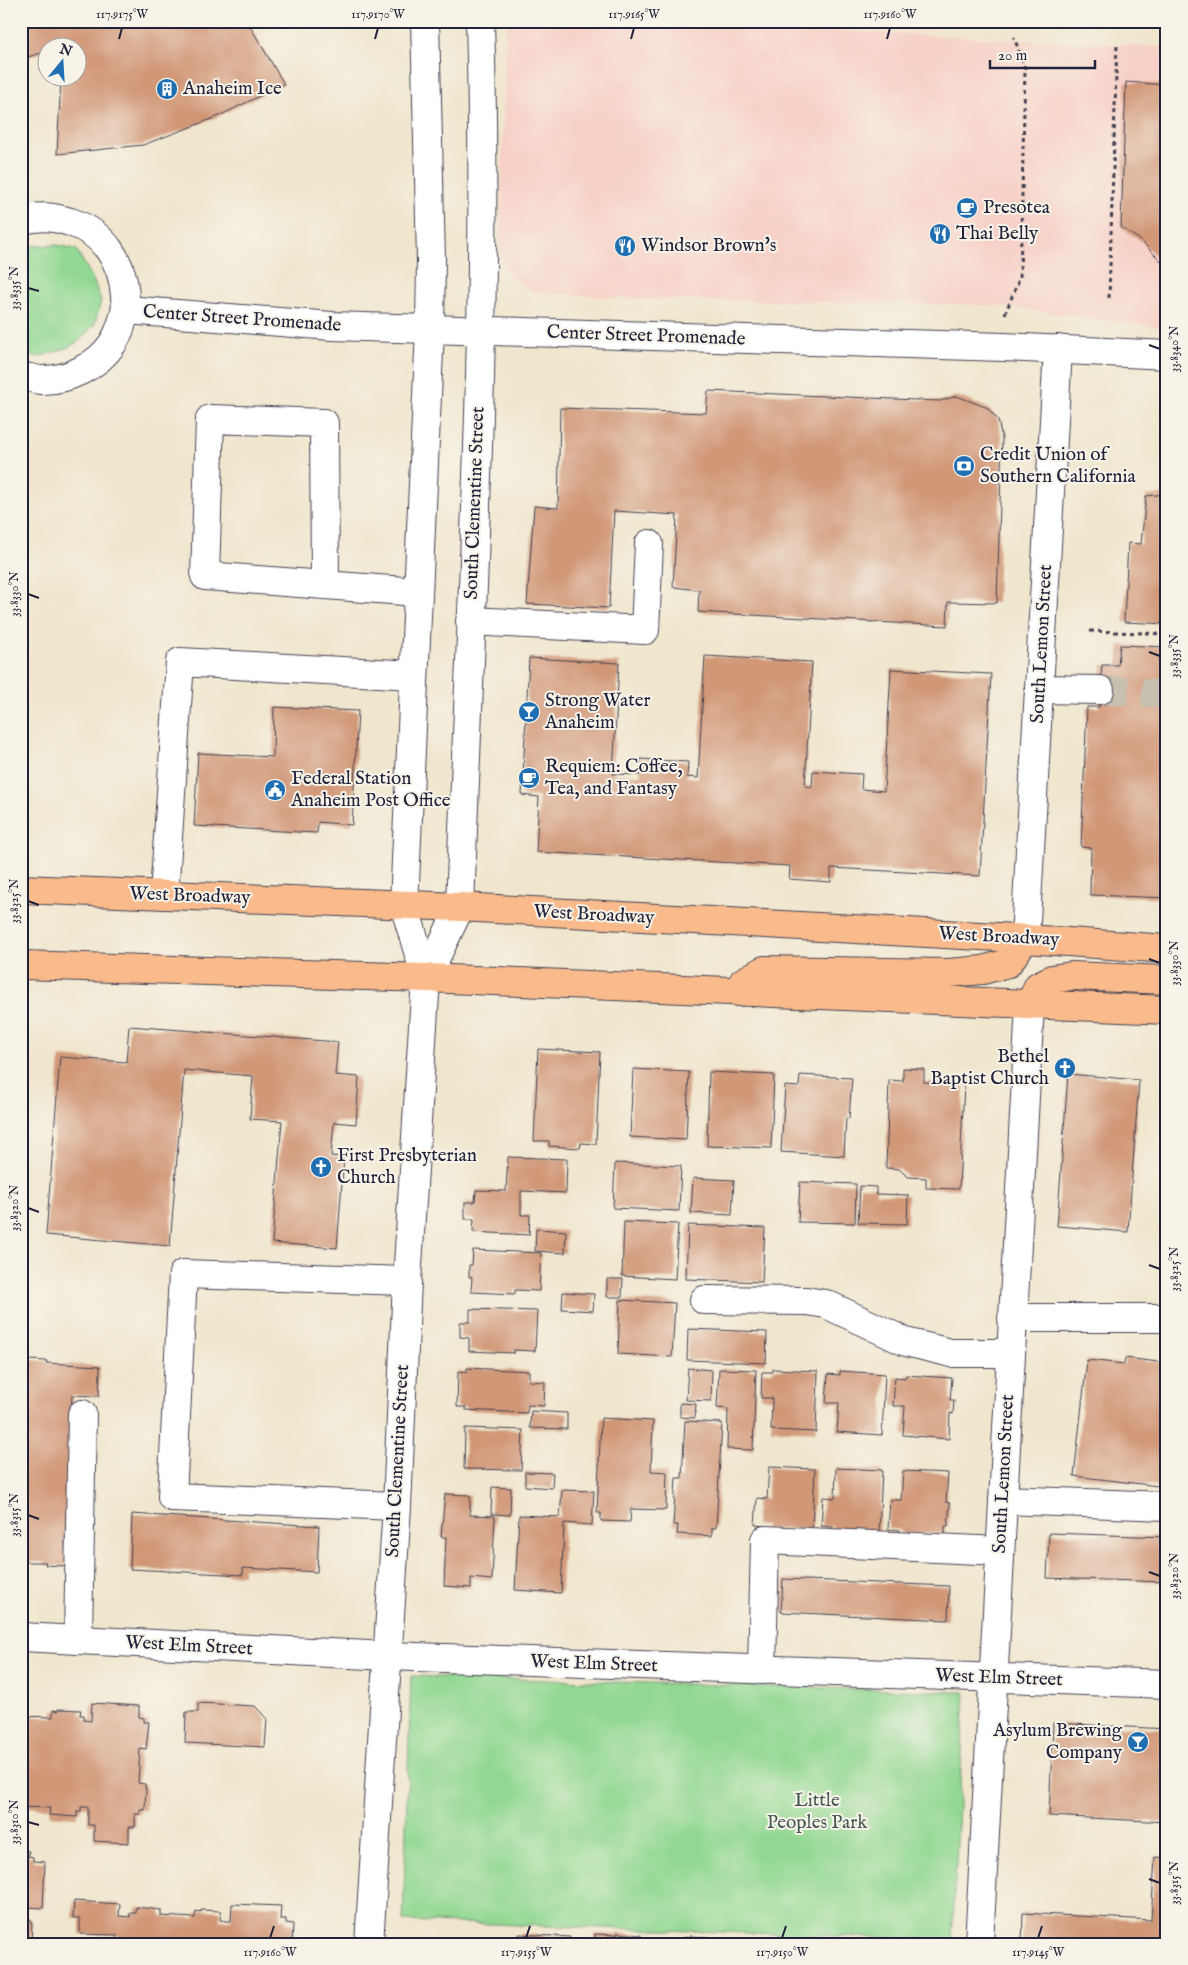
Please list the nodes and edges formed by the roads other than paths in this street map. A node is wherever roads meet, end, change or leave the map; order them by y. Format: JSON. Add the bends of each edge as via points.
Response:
{"nodes":[{"id":1,"x":425,"y":21,"type":"edge"},
{"id":2,"x":480,"y":21,"type":"edge"},
{"id":3,"x":21,"y":221,"type":"edge"},
{"id":4,"x":126,"y":310,"type":"junction"},
{"id":5,"x":430,"y":329,"type":"junction"},
{"id":6,"x":482,"y":331,"type":"junction"},
{"id":7,"x":1058,"y":349,"type":"junction"},
{"id":8,"x":1167,"y":354,"type":"edge"},
{"id":9,"x":21,"y":376,"type":"edge"},
{"id":10,"x":649,"y":544,"type":"dead end"},
{"id":11,"x":325,"y":585,"type":"junction"},
{"id":12,"x":418,"y":592,"type":"junction"},
{"id":13,"x":470,"y":620,"type":"junction"},
{"id":14,"x":414,"y":675,"type":"junction"},
{"id":15,"x":1039,"y":689,"type":"junction"},
{"id":16,"x":1100,"y":690,"type":"tunnel mouth"},
{"id":17,"x":21,"y":889,"type":"edge"},
{"id":18,"x":164,"y":895,"type":"junction"},
{"id":19,"x":404,"y":905,"type":"junction"},
{"id":20,"x":460,"y":907,"type":"junction"},
{"id":21,"x":1024,"y":939,"type":"junction"},
{"id":22,"x":1167,"y":949,"type":"edge"},
{"id":23,"x":21,"y":965,"type":"edge"},
{"id":24,"x":426,"y":978,"type":"junction"},
{"id":25,"x":1167,"y":980,"type":"edge"},
{"id":26,"x":739,"y":992,"type":"junction"},
{"id":27,"x":1030,"y":1005,"type":"junction"},
{"id":28,"x":1167,"y":1010,"type":"edge"},
{"id":29,"x":407,"y":1281,"type":"junction"},
{"id":30,"x":704,"y":1300,"type":"dead end"},
{"id":31,"x":1012,"y":1318,"type":"junction"},
{"id":32,"x":1167,"y":1318,"type":"edge"},
{"id":33,"x":1011,"y":1353,"type":"junction"},
{"id":34,"x":82,"y":1414,"type":"dead end"},
{"id":35,"x":1002,"y":1500,"type":"junction"},
{"id":36,"x":397,"y":1506,"type":"junction"},
{"id":37,"x":1167,"y":1506,"type":"edge"},
{"id":38,"x":1000,"y":1551,"type":"junction"},
{"id":39,"x":21,"y":1638,"type":"edge"},
{"id":40,"x":78,"y":1640,"type":"junction"},
{"id":41,"x":388,"y":1656,"type":"junction"},
{"id":42,"x":762,"y":1670,"type":"junction"},
{"id":43,"x":992,"y":1678,"type":"junction"},
{"id":44,"x":1167,"y":1684,"type":"edge"},
{"id":45,"x":369,"y":1944,"type":"edge"},
{"id":46,"x":979,"y":1944,"type":"edge"}],
"edges":[{"from":1,"to":5,"type":"street","name":"South Clementine Street"},
{"from":2,"to":6,"type":"street","name":"South Clementine Street"},
{"from":3,"to":4,"type":"street","name":"Center Street Promenade","via":[[30,217],[54,217],[96,234],[115,256],[124,281]]},
{"from":4,"to":5,"type":"street","name":"Center Street Promenade","via":[[332,326]]},
{"from":4,"to":9,"type":"street","name":"Center Street Promenade","via":[[113,343],[94,364],[69,376],[41,380]]},
{"from":5,"to":6,"type":"street","name":"Center Street Promenade"},
{"from":5,"to":12,"type":"street","name":"South Clementine Street"},
{"from":6,"to":7,"type":"street","name":"Center Street Promenade"},
{"from":6,"to":13,"type":"street","name":"South Clementine Street"},
{"from":7,"to":8,"type":"street","name":"Center Street Promenade"},
{"from":7,"to":15,"type":"street","name":"South Lemon Street"},
{"from":10,"to":13,"type":"street","via":[[646,630]]},
{"from":11,"to":11,"type":"street","via":[[205,576],[210,419],[324,423]]},
{"from":11,"to":12,"type":"street"},
{"from":12,"to":14,"type":"street","name":"South Clementine Street"},
{"from":13,"to":20,"type":"street","name":"South Clementine Street"},
{"from":14,"to":18,"type":"street","via":[[180,662]]},
{"from":14,"to":19,"type":"street","name":"South Clementine Street"},
{"from":15,"to":16,"type":"street"},
{"from":15,"to":21,"type":"street","name":"South Lemon Street"},
{"from":17,"to":18,"type":"main road","name":"West Broadway"},
{"from":18,"to":19,"type":"main road","name":"West Broadway"},
{"from":19,"to":20,"type":"main road","name":"West Broadway"},
{"from":19,"to":24,"type":"street","name":"South Clementine Street"},
{"from":20,"to":21,"type":"main road","name":"West Broadway"},
{"from":20,"to":24,"type":"street","name":"South Clementine Street"},
{"from":21,"to":22,"type":"main road","name":"West Broadway"},
{"from":21,"to":26,"type":"main road","via":[[1008,963],[983,970],[948,973],[764,970],[743,982]]},
{"from":23,"to":24,"type":"main road"},
{"from":24,"to":26,"type":"main road"},
{"from":24,"to":29,"type":"street","name":"South Clementine Street"},
{"from":25,"to":27,"type":"main road","name":"West Broadway","via":[[1071,976],[1052,979],[1038,986]]},
{"from":26,"to":27,"type":"main road"},
{"from":27,"to":28,"type":"main road"},
{"from":27,"to":31,"type":"street","name":"South Lemon Street"},
{"from":29,"to":36,"type":"street","name":"South Clementine Street"},
{"from":29,"to":36,"type":"street","via":[[183,1274],[172,1497]]},
{"from":30,"to":33,"type":"street","via":[[826,1304],[906,1342],[951,1353]]},
{"from":31,"to":32,"type":"street"},
{"from":31,"to":33,"type":"street","name":"South Lemon Street"},
{"from":33,"to":35,"type":"street","name":"South Lemon Street"},
{"from":34,"to":40,"type":"street"},
{"from":35,"to":37,"type":"street"},
{"from":35,"to":38,"type":"street","name":"South Lemon Street"},
{"from":36,"to":41,"type":"street","name":"South Clementine Street"},
{"from":38,"to":42,"type":"street","via":[[766,1540]]},
{"from":38,"to":43,"type":"street","name":"South Lemon Street"},
{"from":39,"to":40,"type":"street","name":"West Elm Street"},
{"from":40,"to":41,"type":"street","name":"West Elm Street"},
{"from":41,"to":42,"type":"street","name":"West Elm Street"},
{"from":41,"to":45,"type":"street","name":"South Clementine Street"},
{"from":42,"to":43,"type":"street","name":"West Elm Street"},
{"from":43,"to":44,"type":"street","name":"West Elm Street"},
{"from":43,"to":46,"type":"street","name":"South Lemon Street"}]}
